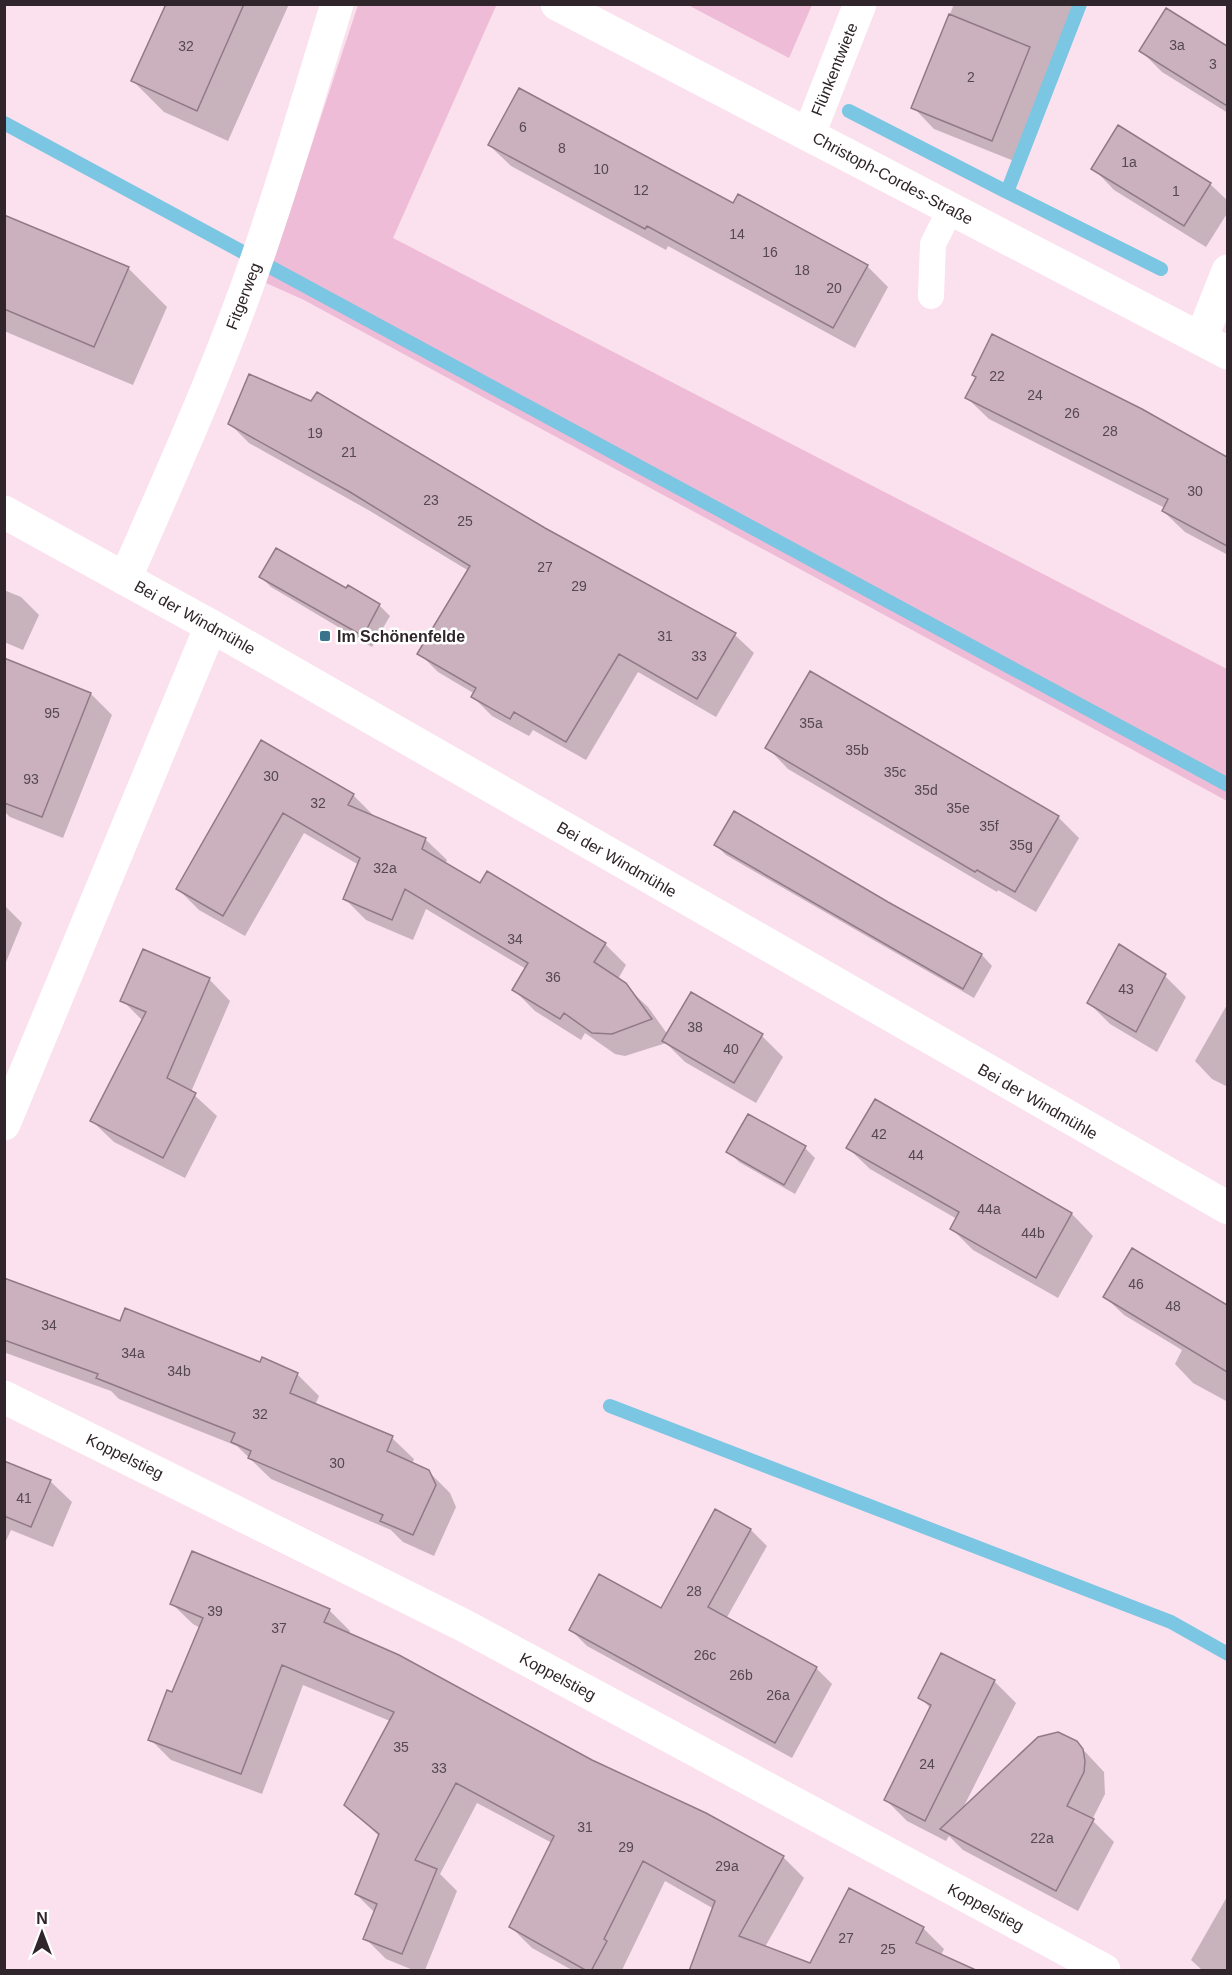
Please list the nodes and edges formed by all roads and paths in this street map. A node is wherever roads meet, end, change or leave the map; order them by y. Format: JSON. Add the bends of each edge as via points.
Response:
{"nodes":[{"id":1,"x":337,"y":4,"type":"edge"},
{"id":2,"x":557,"y":4,"type":"edge"},
{"id":3,"x":860,"y":4,"type":"edge"},
{"id":4,"x":809,"y":134,"type":"junction"},
{"id":5,"x":951,"y":208,"type":"junction"},
{"id":6,"x":1227,"y":271,"type":"edge"},
{"id":7,"x":931,"y":296,"type":"dead end"},
{"id":8,"x":1214,"y":346,"type":"edge"},
{"id":9,"x":4,"y":512,"type":"edge"},
{"id":10,"x":125,"y":579,"type":"junction"},
{"id":11,"x":211,"y":626,"type":"junction"},
{"id":12,"x":4,"y":1124,"type":"edge"},
{"id":13,"x":1227,"y":1208,"type":"edge"},
{"id":14,"x":4,"y":1397,"type":"edge"},
{"id":15,"x":1104,"y":1971,"type":"edge"}],
"edges":[{"from":1,"to":10,"type":"street","name":"Fitgerweg","via":[[242,300]]},
{"from":2,"to":4,"type":"street","name":"Christoph-Cordes-Straße"},
{"from":3,"to":4,"type":"street","name":"Flünkentwiete"},
{"from":4,"to":5,"type":"street","name":"Christoph-Cordes-Straße"},
{"from":5,"to":7,"type":"lane","via":[[933,244]]},
{"from":5,"to":8,"type":"street","name":"Christoph-Cordes-Straße"},
{"from":6,"to":8,"type":"street"},
{"from":9,"to":10,"type":"street","name":"Bei der Windmühle"},
{"from":10,"to":11,"type":"street","name":"Bei der Windmühle"},
{"from":11,"to":12,"type":"street"},
{"from":11,"to":13,"type":"street","name":"Bei der Windmühle"},
{"from":14,"to":15,"type":"street","name":"Koppelstieg","via":[[463,1625]]}]}
